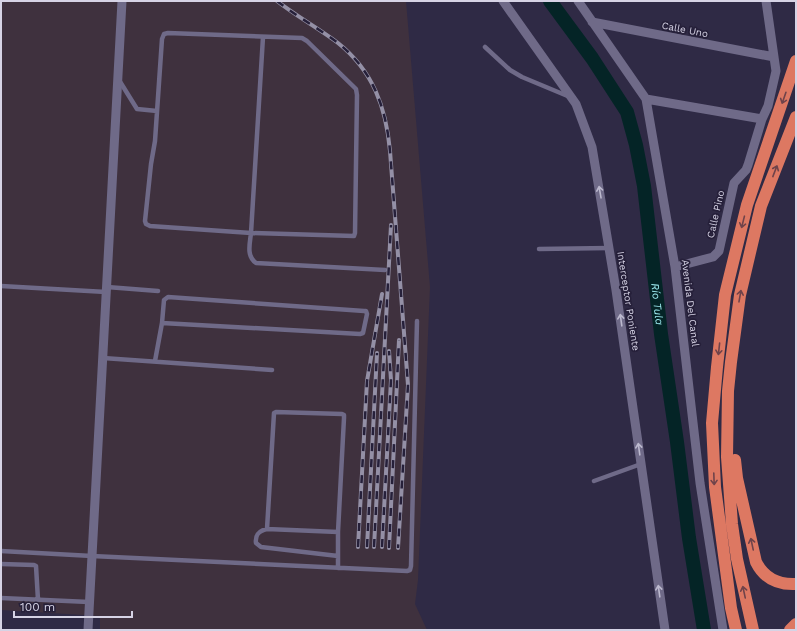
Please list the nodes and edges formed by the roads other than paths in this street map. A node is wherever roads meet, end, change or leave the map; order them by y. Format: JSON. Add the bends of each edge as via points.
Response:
{"nodes":[{"id":1,"x":122,"y":1,"type":"edge"},
{"id":2,"x":503,"y":1,"type":"edge"},
{"id":3,"x":578,"y":1,"type":"edge"},
{"id":4,"x":766,"y":1,"type":"edge"},
{"id":5,"x":592,"y":22,"type":"junction"},
{"id":6,"x":262,"y":37,"type":"junction"},
{"id":7,"x":485,"y":47,"type":"dead end"},
{"id":8,"x":774,"y":57,"type":"junction"},
{"id":9,"x":796,"y":61,"type":"edge"},
{"id":10,"x":118,"y":78,"type":"junction"},
{"id":11,"x":571,"y":98,"type":"junction"},
{"id":12,"x":646,"y":99,"type":"junction"},
{"id":13,"x":157,"y":111,"type":"junction"},
{"id":14,"x":796,"y":117,"type":"edge"},
{"id":15,"x":762,"y":118,"type":"junction"},
{"id":16,"x":251,"y":233,"type":"junction"},
{"id":17,"x":609,"y":248,"type":"junction"},
{"id":18,"x":539,"y":249,"type":"dead end"},
{"id":19,"x":675,"y":267,"type":"junction"},
{"id":20,"x":385,"y":270,"type":"dead end"},
{"id":21,"x":1,"y":286,"type":"edge"},
{"id":22,"x":107,"y":289,"type":"junction"},
{"id":23,"x":158,"y":291,"type":"dead end"},
{"id":24,"x":417,"y":321,"type":"dead end"},
{"id":25,"x":162,"y":324,"type":"junction"},
{"id":26,"x":103,"y":358,"type":"junction"},
{"id":27,"x":155,"y":361,"type":"junction"},
{"id":28,"x":731,"y":362,"type":"junction"},
{"id":29,"x":272,"y":370,"type":"dead end"},
{"id":30,"x":641,"y":464,"type":"junction"},
{"id":31,"x":594,"y":480,"type":"dead end"},
{"id":32,"x":267,"y":530,"type":"junction"},
{"id":33,"x":338,"y":532,"type":"junction"},
{"id":34,"x":1,"y":551,"type":"edge"},
{"id":35,"x":92,"y":556,"type":"junction"},
{"id":36,"x":338,"y":556,"type":"junction"},
{"id":37,"x":1,"y":564,"type":"edge"},
{"id":38,"x":338,"y":568,"type":"junction"},
{"id":39,"x":796,"y":584,"type":"edge"},
{"id":40,"x":1,"y":598,"type":"edge"},
{"id":41,"x":38,"y":600,"type":"junction"},
{"id":42,"x":89,"y":602,"type":"junction"},
{"id":43,"x":796,"y":624,"type":"edge"},
{"id":44,"x":88,"y":630,"type":"edge"},
{"id":45,"x":665,"y":630,"type":"edge"},
{"id":46,"x":724,"y":630,"type":"edge"},
{"id":47,"x":736,"y":630,"type":"edge"},
{"id":48,"x":753,"y":630,"type":"edge"},
{"id":49,"x":790,"y":630,"type":"edge"}],
"edges":[{"from":1,"to":10,"type":"street"},
{"from":2,"to":11,"type":"street","name":"Interceptor Poniente"},
{"from":3,"to":5,"type":"street","name":"Avenida Del Canal"},
{"from":4,"to":8,"type":"street","name":"Calle Pino"},
{"from":5,"to":8,"type":"street","name":"Calle Uno"},
{"from":5,"to":12,"type":"street","name":"Avenida Del Canal"},
{"from":6,"to":13,"type":"lane","via":[[164,34]]},
{"from":6,"to":16,"type":"lane"},
{"from":6,"to":16,"type":"lane","via":[[305,39],[357,91],[355,233],[352,236]]},
{"from":7,"to":11,"type":"lane","via":[[510,70]]},
{"from":8,"to":15,"type":"street","name":"Calle Pino","via":[[776,71],[768,106]]},
{"from":9,"to":47,"type":"highway","one_way":true,"via":[[747,205],[725,295],[717,367],[712,423],[715,487]]},
{"from":10,"to":13,"type":"lane","via":[[137,109]]},
{"from":10,"to":22,"type":"street"},
{"from":17,"to":11,"type":"street","name":"Interceptor Poniente","one_way":true,"via":[[592,147],[582,118]]},
{"from":12,"to":15,"type":"street"},
{"from":12,"to":19,"type":"street","name":"Avenida Del Canal"},
{"from":13,"to":16,"type":"lane","via":[[146,224]]},
{"from":28,"to":14,"type":"highway","one_way":true,"via":[[740,294],[761,206]]},
{"from":15,"to":19,"type":"street","name":"Calle Pino","via":[[746,170],[734,183],[718,251],[713,257]]},
{"from":16,"to":20,"type":"lane","via":[[250,255],[256,262]]},
{"from":17,"to":18,"type":"lane"},
{"from":30,"to":17,"type":"street","name":"Interceptor Poniente","one_way":true},
{"from":19,"to":46,"type":"street","name":"Avenida Del Canal","via":[[700,483]]},
{"from":21,"to":22,"type":"lane"},
{"from":22,"to":23,"type":"lane"},
{"from":22,"to":26,"type":"street"},
{"from":24,"to":38,"type":"lane","via":[[410,570]]},
{"from":25,"to":25,"type":"lane","via":[[360,334],[363,333],[367,314],[364,310],[168,297],[164,300]]},
{"from":25,"to":27,"type":"lane"},
{"from":26,"to":27,"type":"lane"},
{"from":26,"to":35,"type":"street"},
{"from":27,"to":29,"type":"lane"},
{"from":39,"to":28,"type":"highway","one_way":true,"via":[[771,579],[761,570],[754,557],[735,463],[733,426],[736,377]]},
{"from":48,"to":28,"type":"highway","one_way":true,"via":[[737,559],[729,484],[727,424]]},
{"from":30,"to":31,"type":"lane"},
{"from":45,"to":30,"type":"street","name":"Interceptor Poniente","one_way":true},
{"from":32,"to":33,"type":"lane"},
{"from":32,"to":33,"type":"lane","via":[[274,413],[309,412],[344,415]]},
{"from":32,"to":36,"type":"lane","via":[[257,534],[256,543],[261,547]]},
{"from":33,"to":36,"type":"lane"},
{"from":34,"to":35,"type":"lane"},
{"from":35,"to":38,"type":"lane"},
{"from":35,"to":42,"type":"street"},
{"from":36,"to":38,"type":"lane"},
{"from":37,"to":41,"type":"lane","via":[[36,566]]},
{"from":40,"to":41,"type":"lane"},
{"from":41,"to":42,"type":"lane"},
{"from":42,"to":44,"type":"street"},
{"from":43,"to":49,"type":"highway"}]}
